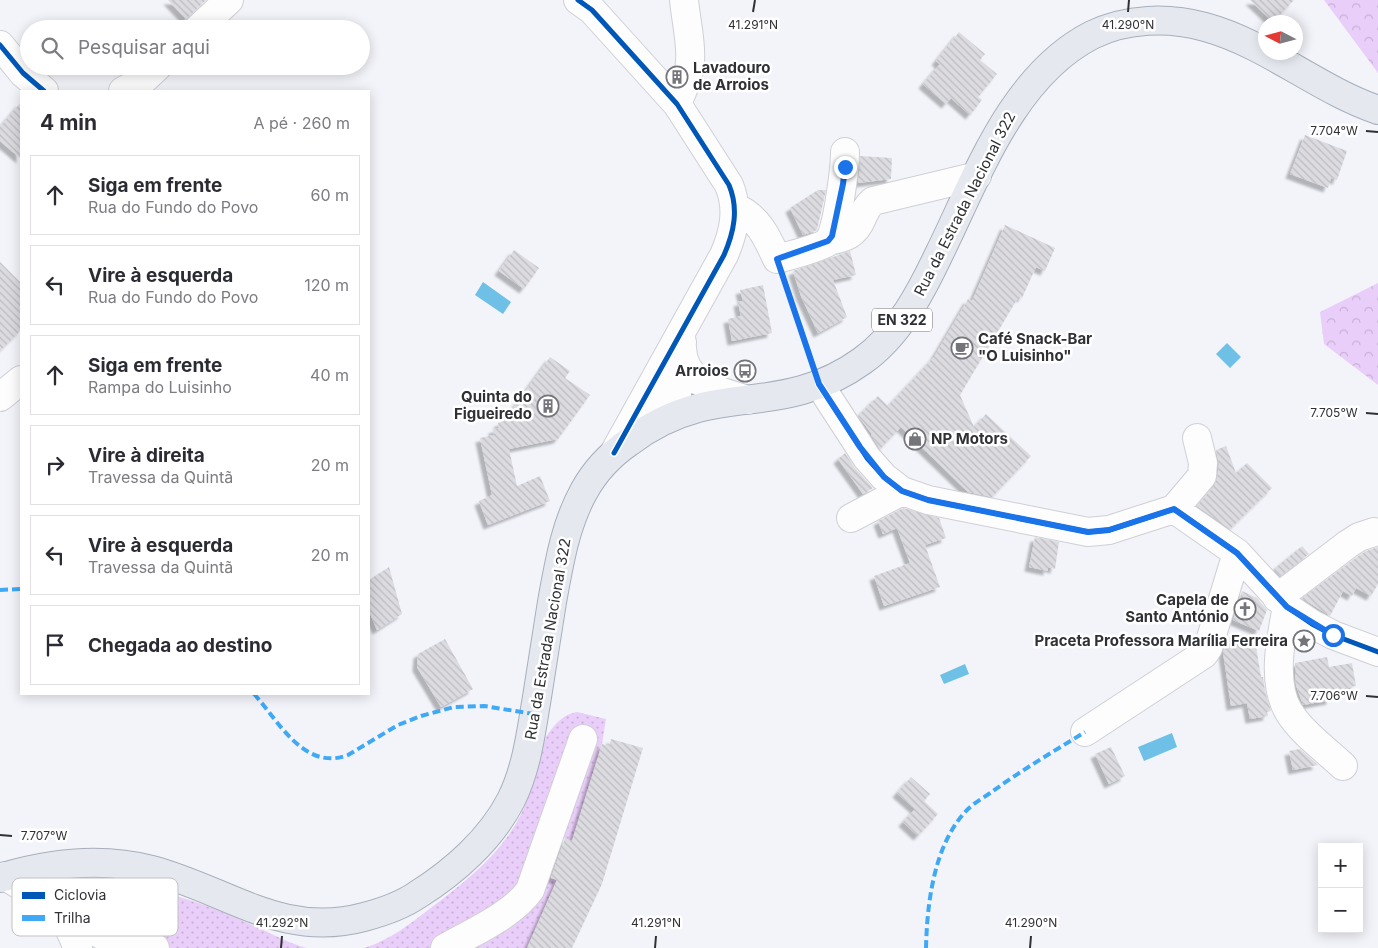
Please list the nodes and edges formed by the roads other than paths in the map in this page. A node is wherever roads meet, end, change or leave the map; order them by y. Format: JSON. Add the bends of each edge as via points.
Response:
{"nodes":[{"id":1,"x":229,"y":0,"type":"edge"},
{"id":2,"x":578,"y":0,"type":"edge"},
{"id":3,"x":684,"y":0,"type":"edge"},
{"id":4,"x":208,"y":20,"type":"edge"},
{"id":5,"x":0,"y":45,"type":"edge"},
{"id":6,"x":20,"y":69,"type":"edge"},
{"id":7,"x":25,"y":75,"type":"edge"},
{"id":8,"x":148,"y":75,"type":"edge"},
{"id":9,"x":43,"y":90,"type":"edge"},
{"id":10,"x":126,"y":90,"type":"edge"},
{"id":11,"x":677,"y":104,"type":"junction"},
{"id":12,"x":1378,"y":110,"type":"edge"},
{"id":13,"x":845,"y":152,"type":"dead end"},
{"id":14,"x":977,"y":176,"type":"junction"},
{"id":15,"x":735,"y":207,"type":"junction"},
{"id":16,"x":828,"y":241,"type":"junction"},
{"id":17,"x":686,"y":329,"type":"junction"},
{"id":18,"x":664,"y":364,"type":"junction"},
{"id":19,"x":20,"y":381,"type":"edge"},
{"id":20,"x":819,"y":384,"type":"junction"},
{"id":21,"x":0,"y":397,"type":"edge"},
{"id":22,"x":748,"y":400,"type":"junction"},
{"id":23,"x":676,"y":415,"type":"junction"},
{"id":24,"x":1197,"y":438,"type":"dead end"},
{"id":25,"x":614,"y":453,"type":"junction"},
{"id":26,"x":902,"y":491,"type":"junction"},
{"id":27,"x":1174,"y":509,"type":"junction"},
{"id":28,"x":850,"y":518,"type":"dead end"},
{"id":29,"x":1374,"y":532,"type":"dead end"},
{"id":30,"x":1237,"y":553,"type":"junction"},
{"id":31,"x":1282,"y":602,"type":"junction"},
{"id":32,"x":1378,"y":652,"type":"edge"},
{"id":33,"x":1085,"y":732,"type":"dead end"},
{"id":34,"x":583,"y":739,"type":"dead end"},
{"id":35,"x":1343,"y":766,"type":"dead end"},
{"id":36,"x":2,"y":877,"type":"edge"},
{"id":37,"x":176,"y":878,"type":"edge"},
{"id":38,"x":178,"y":879,"type":"edge"},
{"id":39,"x":73,"y":936,"type":"edge"},
{"id":40,"x":103,"y":936,"type":"edge"},
{"id":41,"x":78,"y":948,"type":"edge"},
{"id":42,"x":123,"y":948,"type":"edge"},
{"id":43,"x":130,"y":948,"type":"edge"},
{"id":44,"x":155,"y":948,"type":"edge"},
{"id":45,"x":444,"y":948,"type":"edge"}],
"edges":[{"from":1,"to":4,"type":"street"},
{"from":2,"to":11,"type":"street","via":[[592,10]]},
{"from":3,"to":11,"type":"street","via":[[689,74]]},
{"from":5,"to":6,"type":"street"},
{"from":7,"to":9,"type":"street"},
{"from":8,"to":10,"type":"street"},
{"from":11,"to":15,"type":"street","via":[[729,186]]},
{"from":12,"to":14,"type":"main road","name":"Rua da Estrada Nacional 322","number":"EN 322","via":[[1335,92],[1230,35],[1178,22],[1128,23],[1089,37],[1046,69],[1006,121]]},
{"from":13,"to":16,"type":"street","via":[[843,184],[832,236]]},
{"from":14,"to":16,"type":"street","via":[[873,201],[854,232]]},
{"from":14,"to":20,"type":"main road","name":"Rua da Estrada Nacional 322","number":"EN 322","via":[[921,290],[898,325],[871,354]]},
{"from":15,"to":16,"type":"street","via":[[749,214],[761,226],[777,259]]},
{"from":15,"to":17,"type":"street","via":[[730,242]]},
{"from":17,"to":18,"type":"street"},
{"from":17,"to":22,"type":"street","via":[[682,352],[685,364],[695,379]]},
{"from":17,"to":23,"type":"street","via":[[678,373]]},
{"from":18,"to":23,"type":"street","via":[[661,400],[666,410]]},
{"from":18,"to":25,"type":"street"},
{"from":19,"to":21,"type":"street"},
{"from":20,"to":22,"type":"main road","name":"Rua da Estrada Nacional 322","number":"EN 322"},
{"from":20,"to":26,"type":"street","via":[[875,468]]},
{"from":22,"to":23,"type":"main road","name":"Rua da Estrada Nacional 322","number":"EN 322"},
{"from":23,"to":25,"type":"main road","name":"Rua da Estrada Nacional 322","number":"EN 322","via":[[646,430]]},
{"from":24,"to":27,"type":"street","via":[[1203,463],[1202,476]]},
{"from":25,"to":38,"type":"main road","name":"Rua da Estrada Nacional 322","number":"EN 322","via":[[586,487],[567,532],[520,776],[512,798],[484,838],[448,873],[408,901],[376,914],[336,923],[280,918]]},
{"from":26,"to":27,"type":"street","via":[[928,500],[1088,532],[1109,530]]},
{"from":26,"to":28,"type":"street"},
{"from":27,"to":30,"type":"street"},
{"from":29,"to":31,"type":"street","via":[[1355,539]]},
{"from":30,"to":31,"type":"street"},
{"from":30,"to":33,"type":"street","via":[[1204,654]]},
{"from":31,"to":32,"type":"street","via":[[1333,635]]},
{"from":31,"to":35,"type":"street","via":[[1278,654],[1285,705],[1300,726]]},
{"from":34,"to":45,"type":"street","via":[[533,883],[525,897],[508,912]]},
{"from":36,"to":37,"type":"main road","name":"Rua da Estrada Nacional 322","number":"EN 322","via":[[59,864],[95,863],[135,866]]},
{"from":39,"to":41,"type":"street"},
{"from":40,"to":42,"type":"street"},
{"from":43,"to":44,"type":"street","via":[[143,945]]}]}
